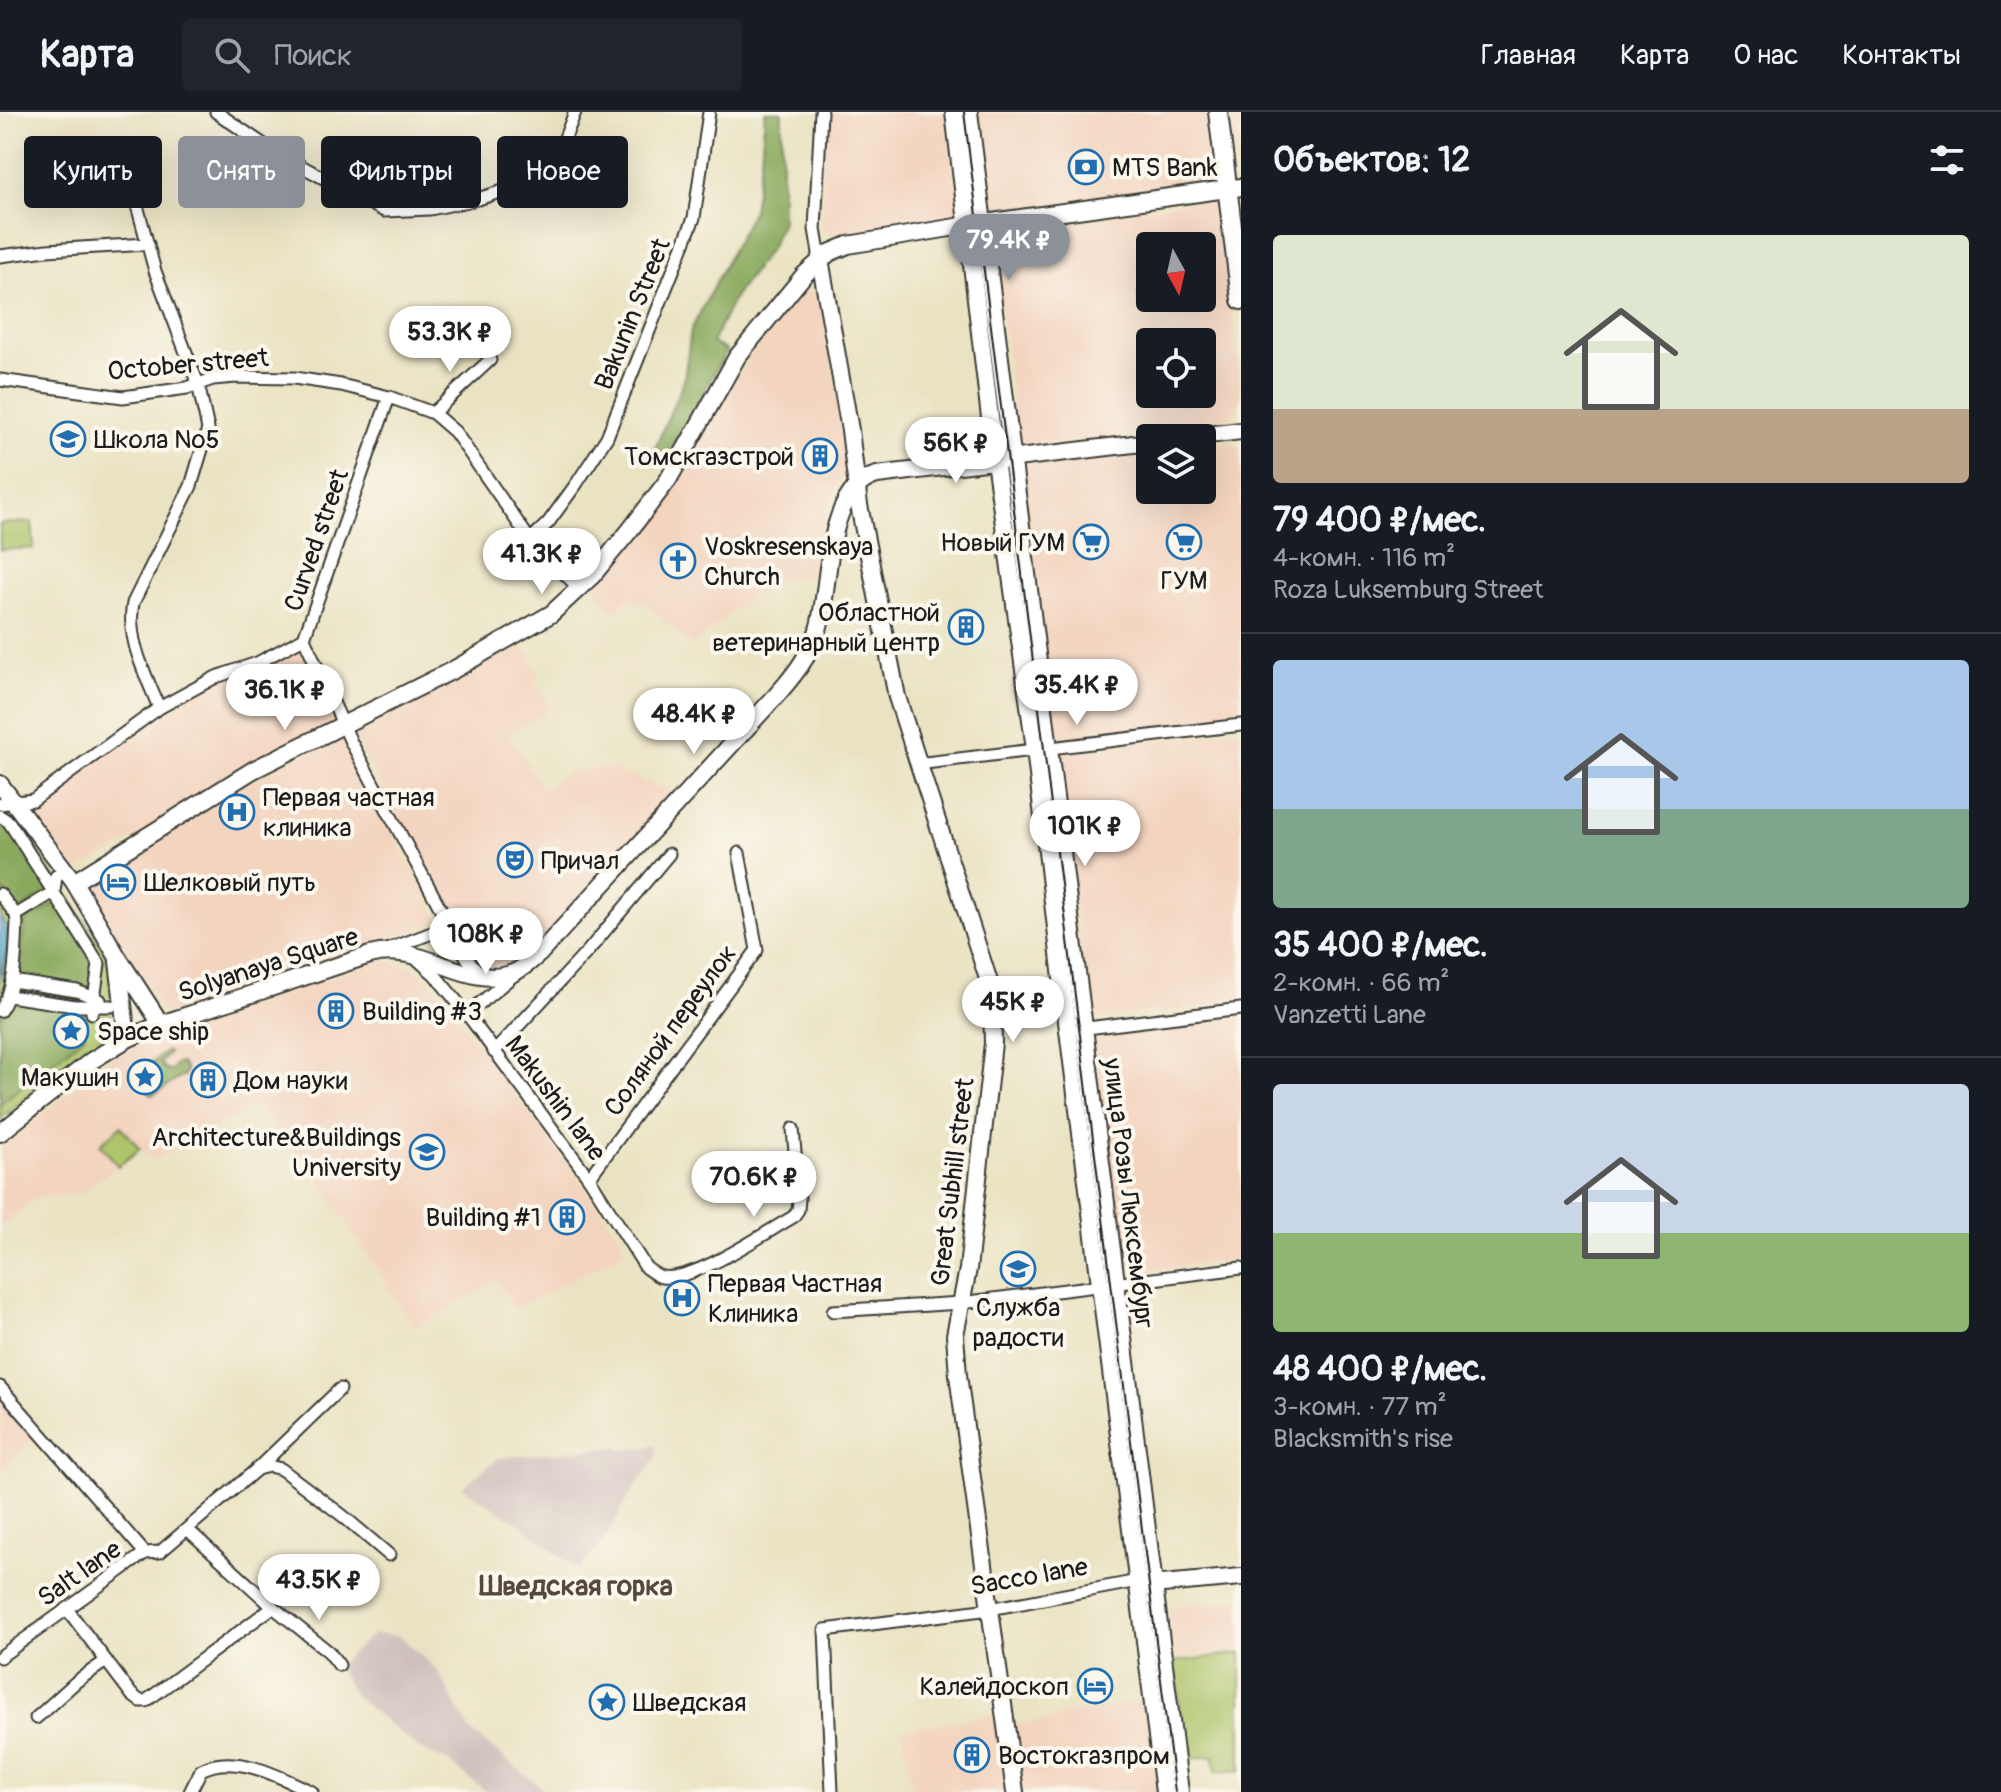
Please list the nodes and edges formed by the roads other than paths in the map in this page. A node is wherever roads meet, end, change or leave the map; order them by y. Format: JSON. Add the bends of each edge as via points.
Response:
{"nodes":[{"id":1,"x":216,"y":112,"type":"edge"},
{"id":2,"x":575,"y":112,"type":"edge"},
{"id":3,"x":709,"y":112,"type":"edge"},
{"id":4,"x":821,"y":112,"type":"edge"},
{"id":5,"x":954,"y":112,"type":"edge"},
{"id":6,"x":969,"y":112,"type":"edge"},
{"id":7,"x":1218,"y":112,"type":"edge"},
{"id":8,"x":1234,"y":188,"type":"edge"},
{"id":9,"x":139,"y":208,"type":"edge"},
{"id":10,"x":974,"y":224,"type":"junction"},
{"id":11,"x":148,"y":244,"type":"junction"},
{"id":12,"x":0,"y":256,"type":"edge"},
{"id":13,"x":820,"y":259,"type":"junction"},
{"id":14,"x":1241,"y":300,"type":"edge"},
{"id":15,"x":490,"y":360,"type":"dead end"},
{"id":16,"x":0,"y":380,"type":"edge"},
{"id":17,"x":198,"y":384,"type":"junction"},
{"id":18,"x":389,"y":397,"type":"junction"},
{"id":19,"x":433,"y":413,"type":"junction"},
{"id":20,"x":1241,"y":431,"type":"edge"},
{"id":21,"x":1216,"y":434,"type":"edge"},
{"id":22,"x":1136,"y":444,"type":"edge"},
{"id":23,"x":1004,"y":459,"type":"junction"},
{"id":24,"x":856,"y":484,"type":"junction"},
{"id":25,"x":530,"y":540,"type":"junction"},
{"id":26,"x":580,"y":589,"type":"junction"},
{"id":27,"x":304,"y":638,"type":"junction"},
{"id":28,"x":159,"y":708,"type":"junction"},
{"id":29,"x":1241,"y":725,"type":"edge"},
{"id":30,"x":344,"y":726,"type":"junction"},
{"id":31,"x":1043,"y":748,"type":"junction"},
{"id":32,"x":917,"y":764,"type":"junction"},
{"id":33,"x":0,"y":784,"type":"edge"},
{"id":34,"x":8,"y":804,"type":"edge"},
{"id":35,"x":0,"y":816,"type":"edge"},
{"id":36,"x":739,"y":853,"type":"dead end"},
{"id":37,"x":669,"y":854,"type":"dead end"},
{"id":38,"x":56,"y":876,"type":"dead end"},
{"id":39,"x":74,"y":882,"type":"junction"},
{"id":40,"x":0,"y":894,"type":"edge"},
{"id":41,"x":56,"y":895,"type":"junction"},
{"id":42,"x":16,"y":919,"type":"junction"},
{"id":43,"x":450,"y":926,"type":"junction"},
{"id":44,"x":382,"y":952,"type":"junction"},
{"id":45,"x":407,"y":953,"type":"junction"},
{"id":46,"x":117,"y":956,"type":"junction"},
{"id":47,"x":527,"y":965,"type":"junction"},
{"id":48,"x":498,"y":976,"type":"junction"},
{"id":49,"x":12,"y":981,"type":"junction"},
{"id":50,"x":37,"y":983,"type":"junction"},
{"id":51,"x":80,"y":990,"type":"junction"},
{"id":52,"x":9,"y":996,"type":"junction"},
{"id":53,"x":32,"y":1001,"type":"junction"},
{"id":54,"x":93,"y":1006,"type":"junction"},
{"id":55,"x":75,"y":1008,"type":"junction"},
{"id":56,"x":1241,"y":1009,"type":"edge"},
{"id":57,"x":0,"y":1011,"type":"edge"},
{"id":58,"x":467,"y":1014,"type":"junction"},
{"id":59,"x":161,"y":1024,"type":"junction"},
{"id":60,"x":1076,"y":1029,"type":"junction"},
{"id":61,"x":127,"y":1039,"type":"junction"},
{"id":62,"x":494,"y":1052,"type":"junction"},
{"id":63,"x":793,"y":1129,"type":"dead end"},
{"id":64,"x":0,"y":1133,"type":"edge"},
{"id":65,"x":589,"y":1178,"type":"junction"},
{"id":66,"x":1241,"y":1268,"type":"edge"},
{"id":67,"x":1108,"y":1284,"type":"junction"},
{"id":68,"x":961,"y":1303,"type":"junction"},
{"id":69,"x":833,"y":1311,"type":"dead end"},
{"id":70,"x":0,"y":1387,"type":"edge"},
{"id":71,"x":340,"y":1389,"type":"dead end"},
{"id":72,"x":257,"y":1469,"type":"junction"},
{"id":73,"x":187,"y":1529,"type":"junction"},
{"id":74,"x":145,"y":1553,"type":"junction"},
{"id":75,"x":389,"y":1555,"type":"dead end"},
{"id":76,"x":1241,"y":1577,"type":"edge"},
{"id":77,"x":1146,"y":1583,"type":"junction"},
{"id":78,"x":273,"y":1607,"type":"junction"},
{"id":79,"x":67,"y":1609,"type":"junction"},
{"id":80,"x":990,"y":1609,"type":"junction"},
{"id":81,"x":0,"y":1657,"type":"edge"},
{"id":82,"x":106,"y":1661,"type":"junction"},
{"id":83,"x":339,"y":1665,"type":"dead end"},
{"id":84,"x":36,"y":1718,"type":"dead end"},
{"id":85,"x":190,"y":1792,"type":"edge"},
{"id":86,"x":312,"y":1792,"type":"edge"},
{"id":87,"x":832,"y":1792,"type":"edge"},
{"id":88,"x":1015,"y":1792,"type":"edge"},
{"id":89,"x":1164,"y":1792,"type":"edge"},
{"id":90,"x":1180,"y":1792,"type":"edge"}],
"edges":[{"from":1,"to":2,"type":"street","via":[[270,149],[384,211],[430,209],[540,179],[556,161]]},
{"from":3,"to":25,"type":"street","name":"Bakunin Street","via":[[694,218],[607,437],[548,523]]},
{"from":4,"to":13,"type":"street","via":[[815,229]]},
{"from":5,"to":10,"type":"main road"},
{"from":6,"to":10,"type":"main road"},
{"from":7,"to":8,"type":"main road"},
{"from":8,"to":10,"type":"main road"},
{"from":8,"to":14,"type":"main road"},
{"from":9,"to":11,"type":"street"},
{"from":10,"to":13,"type":"main road","via":[[848,245]]},
{"from":10,"to":23,"type":"main road","name":"улица Розы Люксембург"},
{"from":11,"to":12,"type":"street"},
{"from":11,"to":17,"type":"street"},
{"from":13,"to":24,"type":"main road","name":"Great Subhill street"},
{"from":13,"to":26,"type":"main road","via":[[737,357],[668,480]]},
{"from":15,"to":19,"type":"street"},
{"from":16,"to":17,"type":"street","name":"October street","via":[[123,397]]},
{"from":17,"to":18,"type":"street","name":"October street","via":[[236,377],[294,378]]},
{"from":17,"to":28,"type":"street","via":[[208,429],[191,486],[133,603],[130,621]]},
{"from":18,"to":19,"type":"street","name":"October street"},
{"from":18,"to":27,"type":"street","name":"Curved street"},
{"from":19,"to":25,"type":"street","name":"October street","via":[[455,432]]},
{"from":20,"to":21,"type":"main road"},
{"from":22,"to":23,"type":"main road"},
{"from":23,"to":24,"type":"main road","via":[[877,475]]},
{"from":23,"to":31,"type":"main road","name":"улица Розы Люксембург"},
{"from":24,"to":32,"type":"main road","name":"Great Subhill street","via":[[897,697]]},
{"from":24,"to":47,"type":"main road","via":[[839,517],[820,622],[799,668]]},
{"from":25,"to":26,"type":"street","name":"October street"},
{"from":26,"to":30,"type":"main road","via":[[538,622]]},
{"from":27,"to":28,"type":"street","name":"Curved street"},
{"from":27,"to":30,"type":"street"},
{"from":28,"to":34,"type":"street","name":"Curved street","via":[[33,800]]},
{"from":29,"to":31,"type":"street"},
{"from":30,"to":39,"type":"main road","via":[[253,770]]},
{"from":30,"to":43,"type":"street"},
{"from":31,"to":32,"type":"street"},
{"from":31,"to":60,"type":"main road","name":"улица Розы Люксембург"},
{"from":32,"to":68,"type":"main road","name":"Great Subhill street","via":[[992,991],[993,1043]]},
{"from":33,"to":34,"type":"main road"},
{"from":34,"to":39,"type":"main road"},
{"from":35,"to":41,"type":"street"},
{"from":36,"to":65,"type":"street","name":"Соляной переулок","via":[[757,950]]},
{"from":37,"to":62,"type":"street"},
{"from":38,"to":41,"type":"street"},
{"from":39,"to":46,"type":"main road"},
{"from":40,"to":42,"type":"street"},
{"from":41,"to":42,"type":"street"},
{"from":41,"to":54,"type":"street","via":[[99,964]]},
{"from":42,"to":49,"type":"street"},
{"from":43,"to":44,"type":"street"},
{"from":43,"to":48,"type":"street","via":[[476,969]]},
{"from":44,"to":45,"type":"main road","name":"Solyanaya Square"},
{"from":44,"to":59,"type":"main road","name":"Solyanaya Square"},
{"from":45,"to":48,"type":"main road","name":"Solyanaya Square","via":[[471,974]]},
{"from":45,"to":58,"type":"street","name":"Makushin lane","via":[[435,975]]},
{"from":46,"to":59,"type":"main road"},
{"from":46,"to":61,"type":"main road"},
{"from":47,"to":48,"type":"main road","name":"Solyanaya Square"},
{"from":47,"to":58,"type":"street"},
{"from":49,"to":50,"type":"street"},
{"from":49,"to":52,"type":"street"},
{"from":50,"to":51,"type":"street"},
{"from":50,"to":53,"type":"street"},
{"from":51,"to":54,"type":"street"},
{"from":51,"to":55,"type":"street"},
{"from":52,"to":53,"type":"street"},
{"from":52,"to":57,"type":"street"},
{"from":53,"to":55,"type":"street"},
{"from":54,"to":55,"type":"street"},
{"from":56,"to":60,"type":"street"},
{"from":58,"to":62,"type":"street","name":"Makushin lane"},
{"from":59,"to":61,"type":"main road","name":"Solyanaya Square"},
{"from":60,"to":67,"type":"main road","name":"улица Розы Люксембург"},
{"from":61,"to":64,"type":"main road","name":"Solyanaya Square"},
{"from":62,"to":65,"type":"street","name":"Makushin lane"},
{"from":63,"to":65,"type":"street","name":"Makushin lane","via":[[798,1210],[793,1217],[682,1276],[659,1277],[646,1268]]},
{"from":66,"to":67,"type":"street"},
{"from":67,"to":68,"type":"street"},
{"from":67,"to":77,"type":"main road","name":"улица Розы Люксембург"},
{"from":68,"to":69,"type":"street"},
{"from":68,"to":80,"type":"main road","name":"Great Subhill street","via":[[955,1335],[958,1375]]},
{"from":70,"to":74,"type":"street"},
{"from":71,"to":72,"type":"street","name":"Salt lane"},
{"from":72,"to":73,"type":"street","name":"Salt lane"},
{"from":72,"to":75,"type":"street","via":[[281,1469]]},
{"from":73,"to":74,"type":"street","name":"Salt lane","via":[[160,1552]]},
{"from":73,"to":78,"type":"street"},
{"from":74,"to":79,"type":"street","name":"Salt lane"},
{"from":76,"to":77,"type":"main road","name":"Sacco lane"},
{"from":77,"to":80,"type":"street","name":"Sacco lane"},
{"from":77,"to":89,"type":"main road","name":"улица Розы Люксембург"},
{"from":77,"to":90,"type":"main road","name":"улица Розы Люксембург"},
{"from":78,"to":82,"type":"street","via":[[146,1701],[132,1695]]},
{"from":78,"to":83,"type":"street"},
{"from":79,"to":81,"type":"street","name":"Salt lane"},
{"from":79,"to":82,"type":"street"},
{"from":80,"to":87,"type":"street","name":"Sacco lane","via":[[825,1630]]},
{"from":80,"to":88,"type":"main road","name":"Great Subhill street"},
{"from":82,"to":84,"type":"street"},
{"from":85,"to":86,"type":"street","via":[[201,1770],[230,1763]]}]}
